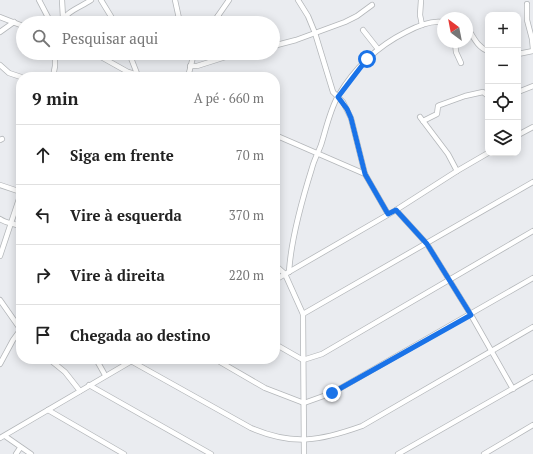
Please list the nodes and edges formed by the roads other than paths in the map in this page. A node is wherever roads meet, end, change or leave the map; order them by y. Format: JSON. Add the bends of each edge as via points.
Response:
{"nodes":[{"id":1,"x":39,"y":0,"type":"edge"},
{"id":2,"x":62,"y":0,"type":"edge"},
{"id":3,"x":90,"y":0,"type":"edge"},
{"id":4,"x":101,"y":0,"type":"edge"},
{"id":5,"x":175,"y":0,"type":"edge"},
{"id":6,"x":229,"y":0,"type":"edge"},
{"id":7,"x":298,"y":0,"type":"edge"},
{"id":8,"x":421,"y":0,"type":"edge"},
{"id":9,"x":527,"y":4,"type":"dead end"},
{"id":10,"x":372,"y":5,"type":"dead end"},
{"id":11,"x":47,"y":16,"type":"edge"},
{"id":12,"x":62,"y":16,"type":"edge"},
{"id":13,"x":69,"y":16,"type":"edge"},
{"id":14,"x":111,"y":16,"type":"edge"},
{"id":15,"x":178,"y":16,"type":"edge"},
{"id":16,"x":218,"y":16,"type":"edge"},
{"id":17,"x":0,"y":17,"type":"edge"},
{"id":18,"x":14,"y":22,"type":"joint"},
{"id":19,"x":437,"y":22,"type":"edge"},
{"id":20,"x":422,"y":25,"type":"junction"},
{"id":21,"x":362,"y":30,"type":"dead end"},
{"id":22,"x":0,"y":32,"type":"edge"},
{"id":23,"x":315,"y":33,"type":"junction"},
{"id":24,"x":473,"y":36,"type":"edge"},
{"id":25,"x":280,"y":44,"type":"edge"},
{"id":26,"x":456,"y":48,"type":"edge"},
{"id":27,"x":378,"y":49,"type":"junction"},
{"id":28,"x":485,"y":49,"type":"edge"},
{"id":29,"x":533,"y":50,"type":"edge"},
{"id":30,"x":521,"y":53,"type":"edge"},
{"id":31,"x":55,"y":60,"type":"edge"},
{"id":32,"x":107,"y":60,"type":"edge"},
{"id":33,"x":132,"y":60,"type":"edge"},
{"id":34,"x":192,"y":60,"type":"edge"},
{"id":35,"x":216,"y":60,"type":"edge"},
{"id":36,"x":461,"y":63,"type":"dead end"},
{"id":37,"x":0,"y":65,"type":"edge"},
{"id":38,"x":190,"y":66,"type":"junction"},
{"id":39,"x":54,"y":72,"type":"edge"},
{"id":40,"x":128,"y":72,"type":"edge"},
{"id":41,"x":136,"y":72,"type":"edge"},
{"id":42,"x":189,"y":72,"type":"edge"},
{"id":43,"x":16,"y":75,"type":"edge"},
{"id":44,"x":533,"y":86,"type":"edge"},
{"id":45,"x":521,"y":91,"type":"edge"},
{"id":46,"x":485,"y":94,"type":"edge"},
{"id":47,"x":338,"y":97,"type":"junction"},
{"id":48,"x":533,"y":127,"type":"edge"},
{"id":49,"x":521,"y":134,"type":"edge"},
{"id":50,"x":280,"y":137,"type":"edge"},
{"id":51,"x":318,"y":154,"type":"junction"},
{"id":52,"x":485,"y":155,"type":"edge"},
{"id":53,"x":457,"y":171,"type":"junction"},
{"id":54,"x":365,"y":174,"type":"junction"},
{"id":55,"x":533,"y":182,"type":"edge"},
{"id":56,"x":0,"y":185,"type":"edge"},
{"id":57,"x":16,"y":190,"type":"edge"},
{"id":58,"x":16,"y":207,"type":"edge"},
{"id":59,"x":396,"y":210,"type":"junction"},
{"id":60,"x":388,"y":214,"type":"junction"},
{"id":61,"x":0,"y":219,"type":"edge"},
{"id":62,"x":10,"y":224,"type":"junction"},
{"id":63,"x":16,"y":224,"type":"edge"},
{"id":64,"x":533,"y":231,"type":"edge"},
{"id":65,"x":427,"y":244,"type":"junction"},
{"id":66,"x":0,"y":256,"type":"edge"},
{"id":67,"x":280,"y":270,"type":"edge"},
{"id":68,"x":289,"y":272,"type":"junction"},
{"id":69,"x":284,"y":274,"type":"junction"},
{"id":70,"x":280,"y":277,"type":"edge"},
{"id":71,"x":533,"y":278,"type":"edge"},
{"id":72,"x":449,"y":279,"type":"junction"},
{"id":73,"x":0,"y":300,"type":"edge"},
{"id":74,"x":304,"y":314,"type":"junction"},
{"id":75,"x":471,"y":315,"type":"junction"},
{"id":76,"x":16,"y":322,"type":"edge"},
{"id":77,"x":533,"y":328,"type":"edge"},
{"id":78,"x":16,"y":336,"type":"edge"},
{"id":79,"x":280,"y":347,"type":"edge"},
{"id":80,"x":492,"y":351,"type":"junction"},
{"id":81,"x":303,"y":360,"type":"junction"},
{"id":82,"x":0,"y":364,"type":"edge"},
{"id":83,"x":55,"y":364,"type":"edge"},
{"id":84,"x":99,"y":364,"type":"edge"},
{"id":85,"x":126,"y":364,"type":"edge"},
{"id":86,"x":140,"y":364,"type":"edge"},
{"id":87,"x":224,"y":364,"type":"edge"},
{"id":88,"x":105,"y":376,"type":"junction"},
{"id":89,"x":533,"y":378,"type":"edge"},
{"id":90,"x":89,"y":385,"type":"junction"},
{"id":91,"x":514,"y":389,"type":"junction"},
{"id":92,"x":80,"y":391,"type":"junction"},
{"id":93,"x":304,"y":403,"type":"junction"},
{"id":94,"x":48,"y":410,"type":"junction"},
{"id":95,"x":533,"y":425,"type":"edge"},
{"id":96,"x":2,"y":437,"type":"edge"},
{"id":97,"x":305,"y":441,"type":"junction"},
{"id":98,"x":20,"y":448,"type":"junction"},
{"id":99,"x":16,"y":454,"type":"edge"},
{"id":100,"x":31,"y":454,"type":"edge"},
{"id":101,"x":124,"y":454,"type":"edge"},
{"id":102,"x":211,"y":454,"type":"edge"},
{"id":103,"x":304,"y":454,"type":"edge"},
{"id":104,"x":398,"y":454,"type":"edge"},
{"id":105,"x":484,"y":454,"type":"edge"}],
"edges":[{"from":1,"to":11,"type":"street"},
{"from":2,"to":12,"type":"street"},
{"from":3,"to":13,"type":"street"},
{"from":4,"to":14,"type":"street"},
{"from":5,"to":15,"type":"street"},
{"from":6,"to":16,"type":"street"},
{"from":7,"to":23,"type":"street"},
{"from":8,"to":20,"type":"street"},
{"from":9,"to":29,"type":"street","via":[[527,20]]},
{"from":10,"to":23,"type":"street","via":[[345,22]]},
{"from":17,"to":18,"type":"street"},
{"from":18,"to":22,"type":"street"},
{"from":19,"to":20,"type":"street"},
{"from":20,"to":27,"type":"street","via":[[395,37]]},
{"from":21,"to":27,"type":"street"},
{"from":23,"to":25,"type":"street"},
{"from":23,"to":47,"type":"street","via":[[333,92]]},
{"from":24,"to":28,"type":"street","via":[[479,46]]},
{"from":26,"to":36,"type":"street"},
{"from":27,"to":47,"type":"street","via":[[367,59]]},
{"from":29,"to":30,"type":"street"},
{"from":31,"to":39,"type":"street"},
{"from":32,"to":40,"type":"street"},
{"from":33,"to":41,"type":"street"},
{"from":34,"to":38,"type":"street"},
{"from":35,"to":38,"type":"street"},
{"from":37,"to":43,"type":"street"},
{"from":38,"to":42,"type":"street"},
{"from":44,"to":45,"type":"street"},
{"from":46,"to":53,"type":"street","via":[[464,96],[440,105],[437,114],[421,119],[448,154]]},
{"from":47,"to":51,"type":"street"},
{"from":47,"to":54,"type":"street","via":[[351,118]]},
{"from":48,"to":49,"type":"street"},
{"from":50,"to":51,"type":"street"},
{"from":51,"to":54,"type":"street"},
{"from":51,"to":68,"type":"street","via":[[312,166],[301,207]]},
{"from":52,"to":53,"type":"street"},
{"from":53,"to":59,"type":"street"},
{"from":54,"to":60,"type":"street"},
{"from":55,"to":65,"type":"street"},
{"from":56,"to":57,"type":"street"},
{"from":58,"to":62,"type":"street"},
{"from":59,"to":60,"type":"street"},
{"from":59,"to":65,"type":"street"},
{"from":60,"to":68,"type":"street"},
{"from":61,"to":62,"type":"street"},
{"from":62,"to":63,"type":"street"},
{"from":62,"to":66,"type":"street"},
{"from":64,"to":72,"type":"street"},
{"from":65,"to":72,"type":"street"},
{"from":65,"to":74,"type":"street"},
{"from":67,"to":69,"type":"street"},
{"from":68,"to":69,"type":"street"},
{"from":69,"to":70,"type":"street"},
{"from":69,"to":74,"type":"street"},
{"from":71,"to":75,"type":"street"},
{"from":72,"to":75,"type":"street"},
{"from":72,"to":81,"type":"street","via":[[322,354]]},
{"from":73,"to":76,"type":"street"},
{"from":74,"to":81,"type":"street"},
{"from":75,"to":80,"type":"street"},
{"from":75,"to":93,"type":"street","via":[[332,393]]},
{"from":77,"to":80,"type":"street"},
{"from":78,"to":82,"type":"street"},
{"from":79,"to":81,"type":"street"},
{"from":80,"to":91,"type":"street"},
{"from":80,"to":97,"type":"street","via":[[362,426],[340,434]]},
{"from":81,"to":93,"type":"street"},
{"from":83,"to":92,"type":"street"},
{"from":84,"to":88,"type":"street"},
{"from":85,"to":88,"type":"street"},
{"from":86,"to":97,"type":"street","via":[[251,428],[268,435]]},
{"from":87,"to":93,"type":"street","via":[[265,388]]},
{"from":88,"to":90,"type":"street"},
{"from":89,"to":91,"type":"street"},
{"from":90,"to":92,"type":"street"},
{"from":90,"to":102,"type":"street"},
{"from":91,"to":104,"type":"street"},
{"from":92,"to":94,"type":"street"},
{"from":93,"to":97,"type":"street"},
{"from":94,"to":96,"type":"street"},
{"from":94,"to":101,"type":"street"},
{"from":95,"to":105,"type":"street"},
{"from":96,"to":98,"type":"street"},
{"from":97,"to":103,"type":"street"},
{"from":98,"to":99,"type":"street"},
{"from":98,"to":100,"type":"street"}]}
